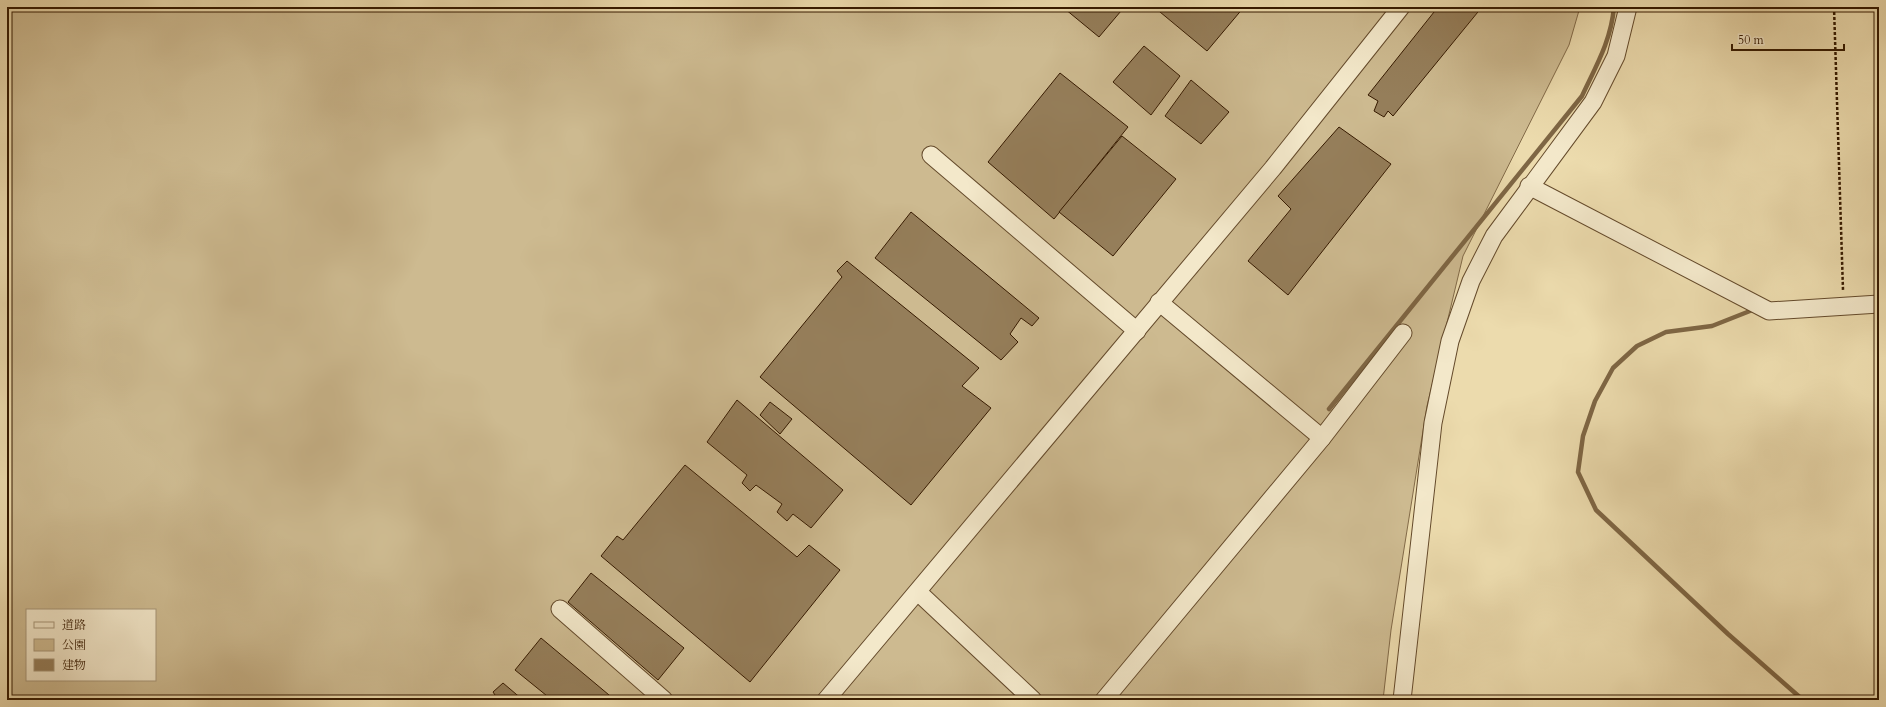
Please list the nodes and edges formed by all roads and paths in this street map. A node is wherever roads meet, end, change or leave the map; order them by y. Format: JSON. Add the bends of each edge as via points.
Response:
{"nodes":[{"id":1,"x":1401,"y":7,"type":"edge"},
{"id":2,"x":1628,"y":7,"type":"edge"},
{"id":3,"x":1834,"y":7,"type":"edge"},
{"id":4,"x":931,"y":154,"type":"dead end"},
{"id":5,"x":1529,"y":186,"type":"junction"},
{"id":6,"x":1159,"y":302,"type":"junction"},
{"id":7,"x":1879,"y":304,"type":"edge"},
{"id":8,"x":1843,"y":307,"type":"junction"},
{"id":9,"x":1137,"y":331,"type":"junction"},
{"id":10,"x":1403,"y":333,"type":"dead end"},
{"id":11,"x":1322,"y":438,"type":"junction"},
{"id":12,"x":918,"y":592,"type":"junction"},
{"id":13,"x":560,"y":609,"type":"dead end"},
{"id":14,"x":664,"y":700,"type":"edge"},
{"id":15,"x":826,"y":700,"type":"edge"},
{"id":16,"x":1034,"y":700,"type":"edge"},
{"id":17,"x":1104,"y":700,"type":"edge"},
{"id":18,"x":1402,"y":700,"type":"edge"}],
"edges":[{"from":1,"to":6,"type":"street","via":[[1273,168]]},
{"from":2,"to":5,"type":"street","via":[[1616,56],[1593,102]]},
{"from":3,"to":8,"type":"path"},
{"from":4,"to":9,"type":"street"},
{"from":5,"to":8,"type":"street","via":[[1769,311]]},
{"from":5,"to":18,"type":"street","via":[[1494,236],[1471,282],[1450,341],[1433,423]]},
{"from":6,"to":9,"type":"street"},
{"from":6,"to":11,"type":"street"},
{"from":7,"to":8,"type":"street"},
{"from":9,"to":12,"type":"street"},
{"from":10,"to":11,"type":"street"},
{"from":11,"to":17,"type":"street"},
{"from":12,"to":15,"type":"street"},
{"from":12,"to":16,"type":"street"},
{"from":13,"to":14,"type":"street"}]}
